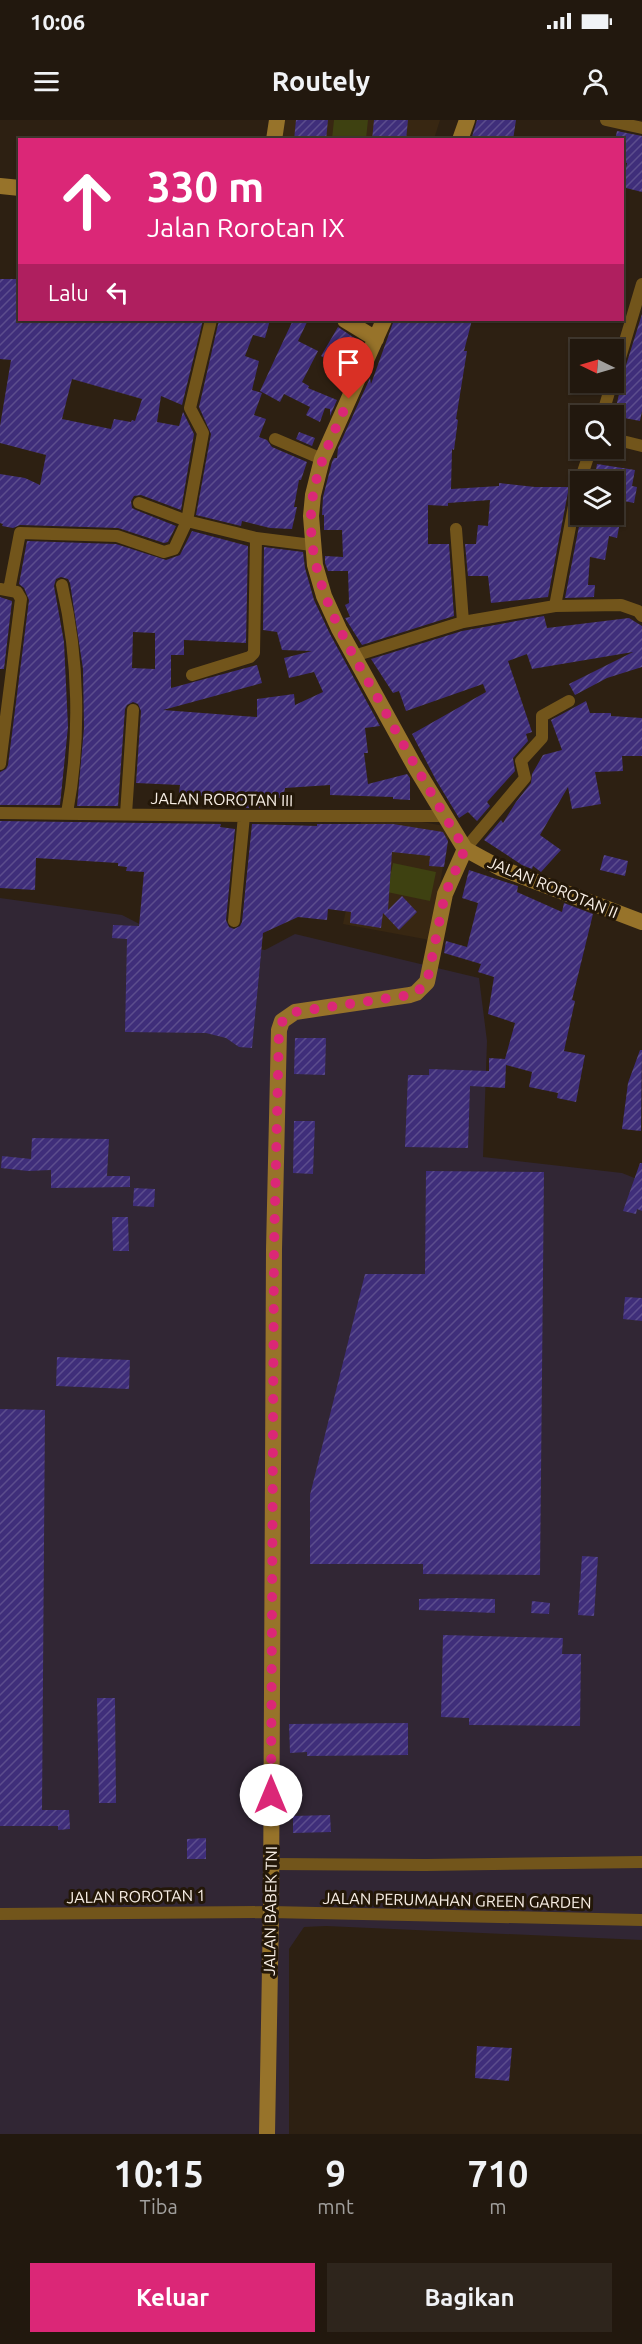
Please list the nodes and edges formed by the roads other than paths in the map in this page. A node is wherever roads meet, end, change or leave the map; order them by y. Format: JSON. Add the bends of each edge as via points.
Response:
{"nodes":[{"id":1,"x":277,"y":120,"type":"edge"},
{"id":2,"x":467,"y":120,"type":"edge"},
{"id":3,"x":606,"y":120,"type":"edge"},
{"id":4,"x":642,"y":128,"type":"edge"},
{"id":5,"x":274,"y":138,"type":"edge"},
{"id":6,"x":461,"y":138,"type":"edge"},
{"id":7,"x":0,"y":186,"type":"edge"},
{"id":8,"x":18,"y":188,"type":"edge"},
{"id":9,"x":642,"y":284,"type":"edge"},
{"id":10,"x":211,"y":321,"type":"edge"},
{"id":11,"x":347,"y":321,"type":"edge"},
{"id":12,"x":384,"y":321,"type":"edge"},
{"id":13,"x":376,"y":339,"type":"junction"},
{"id":14,"x":624,"y":344,"type":"edge"},
{"id":15,"x":275,"y":440,"type":"dead end"},
{"id":16,"x":624,"y":442,"type":"edge"},
{"id":17,"x":642,"y":446,"type":"edge"},
{"id":18,"x":322,"y":459,"type":"junction"},
{"id":19,"x":587,"y":459,"type":"edge"},
{"id":20,"x":139,"y":503,"type":"dead end"},
{"id":21,"x":187,"y":521,"type":"junction"},
{"id":22,"x":456,"y":529,"type":"dead end"},
{"id":23,"x":256,"y":538,"type":"junction"},
{"id":24,"x":312,"y":545,"type":"junction"},
{"id":25,"x":62,"y":585,"type":"dead end"},
{"id":26,"x":4,"y":589,"type":"edge"},
{"id":27,"x":555,"y":606,"type":"junction"},
{"id":28,"x":642,"y":616,"type":"edge"},
{"id":29,"x":463,"y":622,"type":"junction"},
{"id":30,"x":354,"y":656,"type":"junction"},
{"id":31,"x":192,"y":675,"type":"dead end"},
{"id":32,"x":569,"y":701,"type":"dead end"},
{"id":33,"x":133,"y":710,"type":"dead end"},
{"id":34,"x":0,"y":764,"type":"edge"},
{"id":35,"x":0,"y":813,"type":"edge"},
{"id":36,"x":67,"y":813,"type":"junction"},
{"id":37,"x":126,"y":814,"type":"junction"},
{"id":38,"x":244,"y":816,"type":"junction"},
{"id":39,"x":444,"y":816,"type":"junction"},
{"id":40,"x":465,"y":849,"type":"junction"},
{"id":41,"x":234,"y":921,"type":"dead end"},
{"id":42,"x":642,"y":922,"type":"edge"},
{"id":43,"x":642,"y":1862,"type":"edge"},
{"id":44,"x":271,"y":1868,"type":"junction"},
{"id":45,"x":271,"y":1908,"type":"junction"},
{"id":46,"x":0,"y":1914,"type":"edge"},
{"id":47,"x":642,"y":1920,"type":"edge"},
{"id":48,"x":267,"y":2134,"type":"edge"}],
"edges":[{"from":1,"to":5,"type":"street"},
{"from":2,"to":6,"type":"street"},
{"from":3,"to":4,"type":"street"},
{"from":7,"to":8,"type":"street"},
{"from":9,"to":14,"type":"street"},
{"from":10,"to":21,"type":"street","via":[[190,408],[203,433]]},
{"from":11,"to":13,"type":"street"},
{"from":12,"to":13,"type":"street"},
{"from":13,"to":18,"type":"street"},
{"from":15,"to":18,"type":"street"},
{"from":16,"to":17,"type":"street"},
{"from":18,"to":24,"type":"street","via":[[313,495]]},
{"from":19,"to":27,"type":"street","via":[[577,490]]},
{"from":20,"to":21,"type":"street"},
{"from":21,"to":23,"type":"street"},
{"from":21,"to":26,"type":"street","via":[[174,549],[168,552],[117,536],[20,533]]},
{"from":22,"to":29,"type":"street"},
{"from":23,"to":24,"type":"street"},
{"from":23,"to":31,"type":"street","via":[[254,653]]},
{"from":24,"to":30,"type":"street","via":[[324,596]]},
{"from":25,"to":36,"type":"street","via":[[68,612],[76,718]]},
{"from":26,"to":34,"type":"street","via":[[19,593],[21,599]]},
{"from":27,"to":28,"type":"street","via":[[621,605]]},
{"from":27,"to":29,"type":"street"},
{"from":29,"to":30,"type":"street"},
{"from":30,"to":39,"type":"street"},
{"from":32,"to":40,"type":"street","via":[[542,716],[542,738],[521,761],[525,778]]},
{"from":33,"to":37,"type":"street"},
{"from":35,"to":36,"type":"street","name":"JALAN ROROTAN III"},
{"from":36,"to":37,"type":"street","name":"JALAN ROROTAN III"},
{"from":37,"to":38,"type":"street","name":"JALAN ROROTAN III"},
{"from":38,"to":39,"type":"street","name":"JALAN ROROTAN III"},
{"from":38,"to":41,"type":"street"},
{"from":39,"to":40,"type":"street"},
{"from":40,"to":42,"type":"street","name":"JALAN ROROTAN II","via":[[500,868]]},
{"from":40,"to":44,"type":"street","name":"JALAN BABEK TNI","via":[[445,894],[423,988],[410,995],[295,1012],[286,1016],[279,1030]]},
{"from":43,"to":44,"type":"street"},
{"from":44,"to":45,"type":"street","name":"JALAN BABEK TNI"},
{"from":45,"to":46,"type":"street","name":"JALAN ROROTAN 1"},
{"from":45,"to":47,"type":"street","name":"JALAN PERUMAHAN GREEN GARDEN"},
{"from":45,"to":48,"type":"street","name":"JALAN BABEK TNI"}]}
